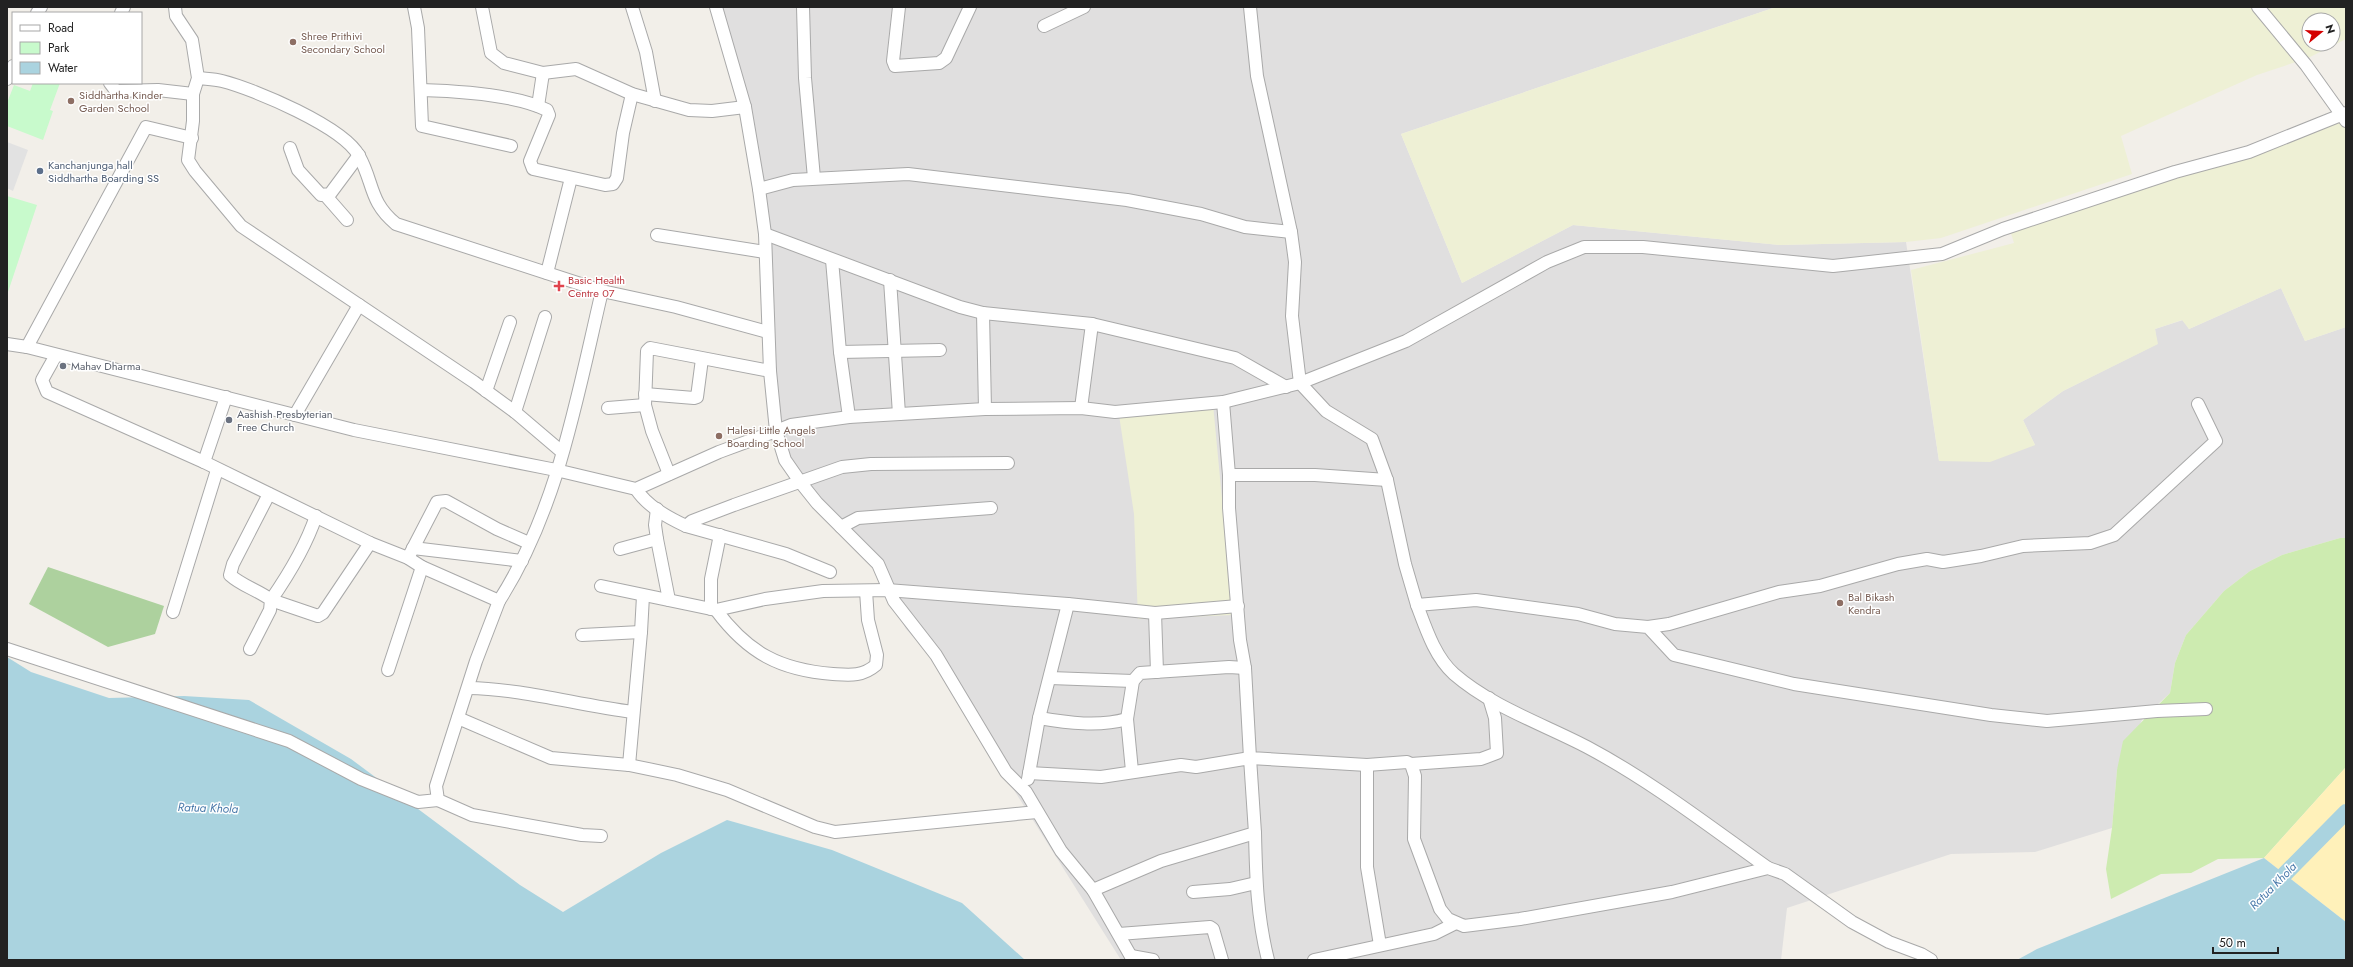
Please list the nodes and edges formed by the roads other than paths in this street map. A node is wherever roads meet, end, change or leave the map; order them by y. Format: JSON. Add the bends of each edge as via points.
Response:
{"nodes":[{"id":1,"x":175,"y":7,"type":"edge"},
{"id":2,"x":414,"y":7,"type":"edge"},
{"id":3,"x":482,"y":7,"type":"edge"},
{"id":4,"x":632,"y":7,"type":"edge"},
{"id":5,"x":716,"y":7,"type":"edge"},
{"id":6,"x":802,"y":7,"type":"edge"},
{"id":7,"x":899,"y":7,"type":"edge"},
{"id":8,"x":970,"y":7,"type":"edge"},
{"id":9,"x":1084,"y":7,"type":"edge"},
{"id":10,"x":1250,"y":7,"type":"edge"},
{"id":11,"x":2258,"y":7,"type":"edge"},
{"id":12,"x":1044,"y":26,"type":"dead end"},
{"id":13,"x":12,"y":68,"type":"edge"},
{"id":14,"x":543,"y":73,"type":"junction"},
{"id":15,"x":198,"y":78,"type":"junction"},
{"id":16,"x":7,"y":79,"type":"edge"},
{"id":17,"x":111,"y":84,"type":"edge"},
{"id":18,"x":421,"y":90,"type":"junction"},
{"id":19,"x":193,"y":94,"type":"junction"},
{"id":20,"x":632,"y":94,"type":"junction"},
{"id":21,"x":655,"y":101,"type":"junction"},
{"id":22,"x":538,"y":106,"type":"junction"},
{"id":23,"x":745,"y":107,"type":"junction"},
{"id":24,"x":2345,"y":116,"type":"edge"},
{"id":25,"x":192,"y":138,"type":"junction"},
{"id":26,"x":511,"y":146,"type":"dead end"},
{"id":27,"x":290,"y":148,"type":"dead end"},
{"id":28,"x":359,"y":155,"type":"junction"},
{"id":29,"x":570,"y":178,"type":"junction"},
{"id":30,"x":814,"y":178,"type":"junction"},
{"id":31,"x":759,"y":189,"type":"junction"},
{"id":32,"x":326,"y":196,"type":"junction"},
{"id":33,"x":347,"y":220,"type":"dead end"},
{"id":34,"x":1291,"y":232,"type":"junction"},
{"id":35,"x":765,"y":234,"type":"junction"},
{"id":36,"x":657,"y":235,"type":"dead end"},
{"id":37,"x":765,"y":252,"type":"junction"},
{"id":38,"x":832,"y":260,"type":"junction"},
{"id":39,"x":547,"y":273,"type":"junction"},
{"id":40,"x":890,"y":280,"type":"junction"},
{"id":41,"x":602,"y":291,"type":"junction"},
{"id":42,"x":359,"y":305,"type":"junction"},
{"id":43,"x":983,"y":313,"type":"junction"},
{"id":44,"x":545,"y":317,"type":"dead end"},
{"id":45,"x":510,"y":322,"type":"dead end"},
{"id":46,"x":1092,"y":324,"type":"junction"},
{"id":47,"x":768,"y":332,"type":"junction"},
{"id":48,"x":7,"y":344,"type":"edge"},
{"id":49,"x":27,"y":347,"type":"junction"},
{"id":50,"x":940,"y":350,"type":"dead end"},
{"id":51,"x":893,"y":351,"type":"junction"},
{"id":52,"x":840,"y":352,"type":"junction"},
{"id":53,"x":56,"y":355,"type":"junction"},
{"id":54,"x":702,"y":359,"type":"junction"},
{"id":55,"x":770,"y":370,"type":"junction"},
{"id":56,"x":1300,"y":383,"type":"junction"},
{"id":57,"x":1286,"y":387,"type":"junction"},
{"id":58,"x":486,"y":391,"type":"junction"},
{"id":59,"x":226,"y":397,"type":"junction"},
{"id":60,"x":645,"y":399,"type":"junction"},
{"id":61,"x":1223,"y":402,"type":"junction"},
{"id":62,"x":2198,"y":404,"type":"dead end"},
{"id":63,"x":608,"y":408,"type":"dead end"},
{"id":64,"x":1081,"y":408,"type":"junction"},
{"id":65,"x":985,"y":409,"type":"junction"},
{"id":66,"x":515,"y":412,"type":"junction"},
{"id":67,"x":899,"y":414,"type":"junction"},
{"id":68,"x":295,"y":415,"type":"junction"},
{"id":69,"x":849,"y":417,"type":"junction"},
{"id":70,"x":776,"y":431,"type":"junction"},
{"id":71,"x":562,"y":452,"type":"junction"},
{"id":72,"x":204,"y":462,"type":"junction"},
{"id":73,"x":1008,"y":463,"type":"dead end"},
{"id":74,"x":217,"y":470,"type":"junction"},
{"id":75,"x":556,"y":470,"type":"junction"},
{"id":76,"x":669,"y":474,"type":"junction"},
{"id":77,"x":1229,"y":475,"type":"junction"},
{"id":78,"x":1387,"y":480,"type":"junction"},
{"id":79,"x":801,"y":483,"type":"junction"},
{"id":80,"x":636,"y":489,"type":"junction"},
{"id":81,"x":269,"y":494,"type":"junction"},
{"id":82,"x":991,"y":508,"type":"dead end"},
{"id":83,"x":657,"y":509,"type":"junction"},
{"id":84,"x":316,"y":516,"type":"junction"},
{"id":85,"x":686,"y":526,"type":"junction"},
{"id":86,"x":841,"y":528,"type":"junction"},
{"id":87,"x":720,"y":535,"type":"junction"},
{"id":88,"x":657,"y":539,"type":"junction"},
{"id":89,"x":370,"y":543,"type":"junction"},
{"id":90,"x":529,"y":543,"type":"junction"},
{"id":91,"x":620,"y":549,"type":"dead end"},
{"id":92,"x":410,"y":553,"type":"junction"},
{"id":93,"x":522,"y":561,"type":"junction"},
{"id":94,"x":422,"y":567,"type":"junction"},
{"id":95,"x":830,"y":572,"type":"dead end"},
{"id":96,"x":601,"y":586,"type":"dead end"},
{"id":97,"x":887,"y":590,"type":"junction"},
{"id":98,"x":866,"y":592,"type":"junction"},
{"id":99,"x":643,"y":596,"type":"junction"},
{"id":100,"x":271,"y":600,"type":"junction"},
{"id":101,"x":669,"y":600,"type":"junction"},
{"id":102,"x":499,"y":601,"type":"junction"},
{"id":103,"x":1068,"y":604,"type":"junction"},
{"id":104,"x":1417,"y":605,"type":"junction"},
{"id":105,"x":1238,"y":606,"type":"junction"},
{"id":106,"x":714,"y":610,"type":"junction"},
{"id":107,"x":173,"y":612,"type":"dead end"},
{"id":108,"x":1155,"y":613,"type":"junction"},
{"id":109,"x":1648,"y":627,"type":"junction"},
{"id":110,"x":641,"y":632,"type":"junction"},
{"id":111,"x":582,"y":635,"type":"dead end"},
{"id":112,"x":7,"y":649,"type":"edge"},
{"id":113,"x":250,"y":649,"type":"dead end"},
{"id":114,"x":1246,"y":668,"type":"junction"},
{"id":115,"x":388,"y":670,"type":"dead end"},
{"id":116,"x":1157,"y":672,"type":"junction"},
{"id":117,"x":1050,"y":678,"type":"junction"},
{"id":118,"x":1133,"y":681,"type":"junction"},
{"id":119,"x":468,"y":688,"type":"junction"},
{"id":120,"x":1489,"y":698,"type":"junction"},
{"id":121,"x":2206,"y":709,"type":"dead end"},
{"id":122,"x":633,"y":712,"type":"junction"},
{"id":123,"x":458,"y":718,"type":"junction"},
{"id":124,"x":1039,"y":718,"type":"junction"},
{"id":125,"x":1127,"y":719,"type":"junction"},
{"id":126,"x":1250,"y":758,"type":"junction"},
{"id":127,"x":1412,"y":764,"type":"junction"},
{"id":128,"x":629,"y":765,"type":"junction"},
{"id":129,"x":1367,"y":765,"type":"junction"},
{"id":130,"x":1132,"y":771,"type":"junction"},
{"id":131,"x":1029,"y":772,"type":"junction"},
{"id":132,"x":1026,"y":792,"type":"junction"},
{"id":133,"x":438,"y":800,"type":"junction"},
{"id":134,"x":1037,"y":812,"type":"junction"},
{"id":135,"x":1256,"y":833,"type":"junction"},
{"id":136,"x":601,"y":836,"type":"dead end"},
{"id":137,"x":1768,"y":868,"type":"junction"},
{"id":138,"x":1256,"y":883,"type":"junction"},
{"id":139,"x":1093,"y":890,"type":"junction"},
{"id":140,"x":1193,"y":892,"type":"dead end"},
{"id":141,"x":1456,"y":923,"type":"junction"},
{"id":142,"x":1118,"y":934,"type":"junction"},
{"id":143,"x":1380,"y":945,"type":"junction"},
{"id":144,"x":1132,"y":958,"type":"edge"},
{"id":145,"x":1153,"y":960,"type":"edge"},
{"id":146,"x":1222,"y":960,"type":"edge"},
{"id":147,"x":1268,"y":960,"type":"edge"},
{"id":148,"x":1320,"y":960,"type":"edge"},
{"id":149,"x":1931,"y":960,"type":"edge"}],
"edges":[{"from":1,"to":15,"type":"street","via":[[176,16],[192,40]]},
{"from":2,"to":18,"type":"street","via":[[418,28]]},
{"from":3,"to":14,"type":"street","via":[[490,53],[504,63]]},
{"from":4,"to":21,"type":"street","via":[[646,52]]},
{"from":5,"to":23,"type":"street"},
{"from":6,"to":30,"type":"street"},
{"from":7,"to":8,"type":"street","via":[[893,60],[895,66],[939,63],[946,58]]},
{"from":9,"to":12,"type":"street"},
{"from":10,"to":34,"type":"street","via":[[1257,76]]},
{"from":11,"to":24,"type":"street"},
{"from":13,"to":16,"type":"street"},
{"from":14,"to":20,"type":"street","via":[[576,69]]},
{"from":14,"to":22,"type":"street"},
{"from":15,"to":19,"type":"street"},
{"from":15,"to":28,"type":"street","via":[[221,81],[257,92],[307,116],[347,142]]},
{"from":17,"to":19,"type":"street","via":[[116,91],[158,90]]},
{"from":18,"to":22,"type":"street","via":[[458,91]]},
{"from":18,"to":26,"type":"street","via":[[422,126]]},
{"from":19,"to":25,"type":"street"},
{"from":20,"to":21,"type":"street"},
{"from":20,"to":29,"type":"street","via":[[623,133],[617,178],[613,184],[605,185]]},
{"from":21,"to":23,"type":"street","via":[[689,110],[712,111]]},
{"from":22,"to":29,"type":"street","via":[[547,110],[549,115],[530,161],[533,168]]},
{"from":23,"to":31,"type":"street"},
{"from":24,"to":56,"type":"street","via":[[2249,152],[2175,172],[2003,229],[1942,254],[1833,266],[1644,247],[1584,247],[1547,262],[1406,341]]},
{"from":25,"to":42,"type":"street","via":[[188,160],[240,226]]},
{"from":25,"to":49,"type":"street","via":[[146,127]]},
{"from":27,"to":32,"type":"street","via":[[298,170],[321,195]]},
{"from":28,"to":32,"type":"street"},
{"from":28,"to":39,"type":"street","via":[[383,213],[396,224]]},
{"from":29,"to":39,"type":"street"},
{"from":30,"to":31,"type":"street","via":[[793,180]]},
{"from":30,"to":34,"type":"street","via":[[908,174],[1127,200],[1201,214],[1246,227]]},
{"from":31,"to":35,"type":"street"},
{"from":32,"to":33,"type":"street"},
{"from":34,"to":56,"type":"street","via":[[1294,262],[1292,316]]},
{"from":35,"to":37,"type":"street"},
{"from":35,"to":38,"type":"street"},
{"from":36,"to":37,"type":"street"},
{"from":37,"to":47,"type":"street"},
{"from":38,"to":40,"type":"street"},
{"from":38,"to":52,"type":"street"},
{"from":39,"to":41,"type":"street"},
{"from":40,"to":43,"type":"street","via":[[960,307]]},
{"from":40,"to":51,"type":"street"},
{"from":41,"to":47,"type":"street","via":[[676,307]]},
{"from":41,"to":71,"type":"street"},
{"from":42,"to":58,"type":"street"},
{"from":42,"to":68,"type":"street"},
{"from":43,"to":46,"type":"street"},
{"from":43,"to":65,"type":"street"},
{"from":44,"to":66,"type":"street"},
{"from":45,"to":58,"type":"street"},
{"from":46,"to":57,"type":"street","via":[[1235,358]]},
{"from":46,"to":64,"type":"street"},
{"from":47,"to":55,"type":"street"},
{"from":48,"to":49,"type":"street"},
{"from":49,"to":53,"type":"street"},
{"from":50,"to":51,"type":"street"},
{"from":51,"to":52,"type":"street"},
{"from":51,"to":67,"type":"street"},
{"from":52,"to":69,"type":"street"},
{"from":53,"to":59,"type":"street"},
{"from":53,"to":72,"type":"street","via":[[42,380],[47,392]]},
{"from":54,"to":55,"type":"street"},
{"from":54,"to":60,"type":"street","via":[[697,397]]},
{"from":54,"to":60,"type":"street","via":[[650,348],[647,351]]},
{"from":55,"to":70,"type":"street"},
{"from":56,"to":57,"type":"street"},
{"from":56,"to":78,"type":"street","via":[[1326,411],[1372,439]]},
{"from":57,"to":61,"type":"street"},
{"from":58,"to":66,"type":"street"},
{"from":59,"to":68,"type":"street"},
{"from":59,"to":72,"type":"street"},
{"from":60,"to":63,"type":"street"},
{"from":60,"to":76,"type":"street","via":[[652,431]]},
{"from":61,"to":64,"type":"street","via":[[1115,412]]},
{"from":61,"to":77,"type":"street"},
{"from":62,"to":109,"type":"street","via":[[2216,441],[2114,535],[2090,544],[2023,546],[1950,561],[1927,559],[1898,564],[1820,586],[1779,592],[1669,624]]},
{"from":64,"to":65,"type":"street"},
{"from":65,"to":67,"type":"street"},
{"from":66,"to":71,"type":"street"},
{"from":67,"to":69,"type":"street"},
{"from":68,"to":75,"type":"street","via":[[354,430]]},
{"from":69,"to":70,"type":"street","via":[[791,426]]},
{"from":70,"to":76,"type":"street"},
{"from":70,"to":79,"type":"street","via":[[785,460]]},
{"from":71,"to":75,"type":"street"},
{"from":72,"to":74,"type":"street"},
{"from":73,"to":79,"type":"street","via":[[871,464],[842,467]]},
{"from":74,"to":81,"type":"street"},
{"from":74,"to":107,"type":"street"},
{"from":75,"to":80,"type":"street"},
{"from":75,"to":90,"type":"street","via":[[546,508]]},
{"from":76,"to":80,"type":"street"},
{"from":77,"to":78,"type":"street","via":[[1314,475]]},
{"from":77,"to":105,"type":"street","via":[[1229,508]]},
{"from":78,"to":104,"type":"street","via":[[1405,564]]},
{"from":79,"to":85,"type":"street","via":[[734,505],[692,521]]},
{"from":79,"to":86,"type":"street"},
{"from":80,"to":83,"type":"street","via":[[643,500]]},
{"from":81,"to":84,"type":"street"},
{"from":81,"to":100,"type":"street","via":[[233,564],[230,575]]},
{"from":82,"to":86,"type":"street","via":[[858,518]]},
{"from":83,"to":85,"type":"street"},
{"from":83,"to":88,"type":"street"},
{"from":84,"to":89,"type":"street"},
{"from":84,"to":100,"type":"street","via":[[284,581]]},
{"from":85,"to":87,"type":"street"},
{"from":86,"to":97,"type":"street","via":[[878,564]]},
{"from":87,"to":95,"type":"street","via":[[786,554],[821,566]]},
{"from":87,"to":106,"type":"street","via":[[711,579]]},
{"from":88,"to":91,"type":"street"},
{"from":88,"to":101,"type":"street"},
{"from":89,"to":92,"type":"street"},
{"from":89,"to":100,"type":"street","via":[[323,613],[318,616]]},
{"from":90,"to":92,"type":"street","via":[[446,501],[437,502]]},
{"from":90,"to":93,"type":"street"},
{"from":92,"to":93,"type":"street"},
{"from":92,"to":94,"type":"street"},
{"from":93,"to":102,"type":"street"},
{"from":94,"to":102,"type":"street"},
{"from":94,"to":115,"type":"street"},
{"from":96,"to":99,"type":"street"},
{"from":97,"to":98,"type":"street"},
{"from":97,"to":103,"type":"street"},
{"from":97,"to":132,"type":"street","via":[[936,655],[1006,772]]},
{"from":98,"to":106,"type":"street","via":[[823,591]]},
{"from":98,"to":106,"type":"street","via":[[868,620],[877,654],[876,665],[856,676],[817,673],[784,666],[759,652],[731,630]]},
{"from":99,"to":101,"type":"street"},
{"from":99,"to":110,"type":"street"},
{"from":100,"to":113,"type":"street","via":[[270,610]]},
{"from":101,"to":106,"type":"street"},
{"from":102,"to":119,"type":"street"},
{"from":103,"to":108,"type":"street"},
{"from":103,"to":117,"type":"street"},
{"from":104,"to":109,"type":"street","via":[[1476,600],[1578,614],[1615,624]]},
{"from":104,"to":120,"type":"street","via":[[1426,631],[1439,656],[1454,674]]},
{"from":105,"to":108,"type":"street"},
{"from":105,"to":114,"type":"street"},
{"from":108,"to":116,"type":"street"},
{"from":109,"to":121,"type":"street","via":[[1674,655],[1794,684],[1991,715],[2047,721]]},
{"from":110,"to":111,"type":"street"},
{"from":110,"to":122,"type":"street"},
{"from":112,"to":133,"type":"street","via":[[289,741],[361,780],[418,802]]},
{"from":114,"to":116,"type":"street"},
{"from":114,"to":126,"type":"street"},
{"from":116,"to":118,"type":"street","via":[[1140,673]]},
{"from":117,"to":118,"type":"street"},
{"from":117,"to":124,"type":"street"},
{"from":118,"to":125,"type":"street"},
{"from":119,"to":122,"type":"street","via":[[515,691],[585,706]]},
{"from":119,"to":123,"type":"street"},
{"from":120,"to":127,"type":"street","via":[[1495,718],[1496,753],[1481,759]]},
{"from":120,"to":137,"type":"street","via":[[1588,748],[1671,799]]},
{"from":122,"to":128,"type":"street"},
{"from":123,"to":128,"type":"street","via":[[551,758]]},
{"from":123,"to":133,"type":"street","via":[[436,786]]},
{"from":124,"to":125,"type":"street","via":[[1063,723],[1096,724]]},
{"from":124,"to":131,"type":"street"},
{"from":125,"to":130,"type":"street"},
{"from":126,"to":129,"type":"street"},
{"from":126,"to":130,"type":"street","via":[[1196,767],[1180,765]]},
{"from":126,"to":135,"type":"street"},
{"from":127,"to":129,"type":"street","via":[[1407,762]]},
{"from":127,"to":141,"type":"street","via":[[1415,776],[1414,839],[1440,909],[1448,919]]},
{"from":128,"to":134,"type":"street","via":[[677,775],[726,790],[815,827],[835,832]]},
{"from":129,"to":143,"type":"street","via":[[1367,867]]},
{"from":130,"to":131,"type":"street","via":[[1101,777]]},
{"from":131,"to":132,"type":"street"},
{"from":132,"to":134,"type":"street"},
{"from":133,"to":136,"type":"street","via":[[472,815],[582,835]]},
{"from":134,"to":139,"type":"street","via":[[1061,850]]},
{"from":135,"to":138,"type":"street"},
{"from":135,"to":139,"type":"street","via":[[1161,861]]},
{"from":137,"to":141,"type":"street","via":[[1656,895],[1520,919],[1464,926]]},
{"from":137,"to":149,"type":"street","via":[[1785,874],[1852,922]]},
{"from":138,"to":140,"type":"street","via":[[1230,889]]},
{"from":138,"to":147,"type":"street","via":[[1260,926]]},
{"from":139,"to":142,"type":"street"},
{"from":141,"to":143,"type":"street","via":[[1434,934]]},
{"from":142,"to":144,"type":"street"},
{"from":142,"to":146,"type":"street","via":[[1210,927],[1213,929]]},
{"from":143,"to":148,"type":"street"},
{"from":144,"to":145,"type":"street"}]}
